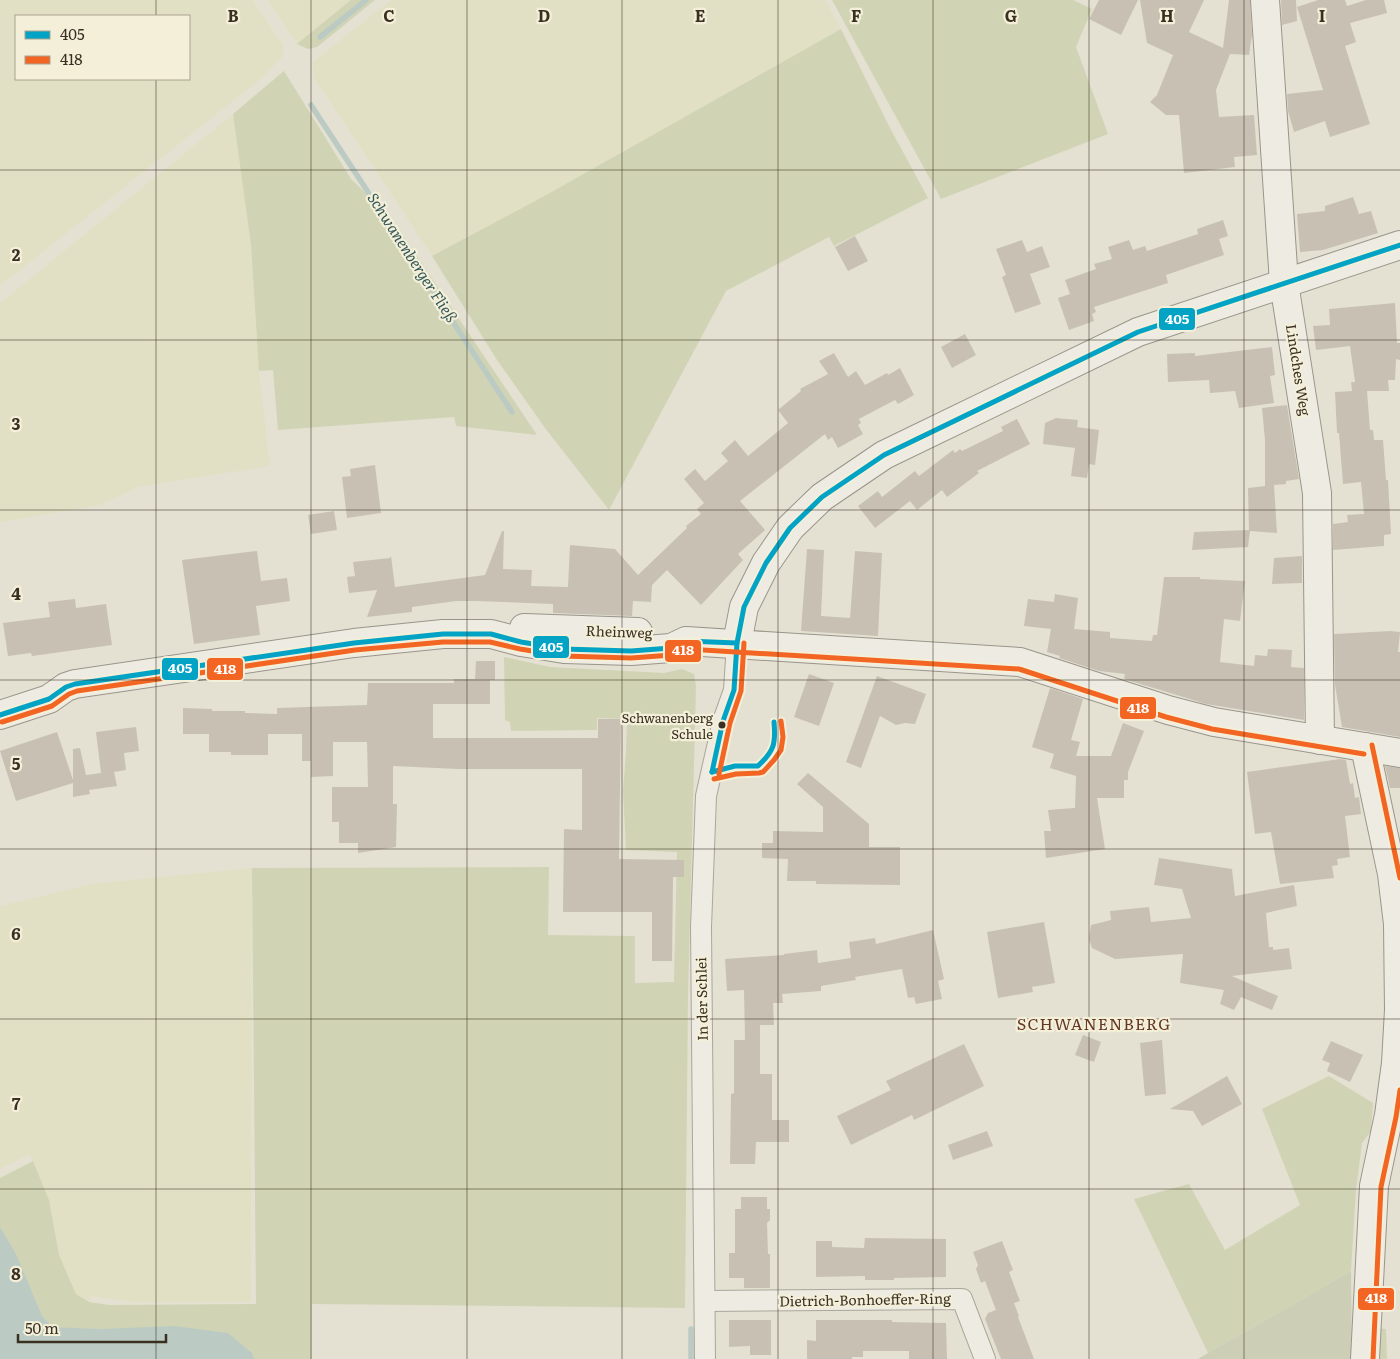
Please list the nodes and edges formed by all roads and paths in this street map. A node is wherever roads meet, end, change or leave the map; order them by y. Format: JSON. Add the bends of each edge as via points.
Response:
{"nodes":[{"id":1,"x":1265,"y":0,"type":"edge"},
{"id":2,"x":1400,"y":245,"type":"edge"},
{"id":3,"x":1284,"y":283,"type":"junction"},
{"id":4,"x":737,"y":643,"type":"junction"},
{"id":5,"x":66,"y":687,"type":"junction"},
{"id":6,"x":0,"y":695,"type":"edge"},
{"id":7,"x":0,"y":715,"type":"edge"},
{"id":8,"x":1320,"y":740,"type":"junction"},
{"id":9,"x":1365,"y":748,"type":"junction"},
{"id":10,"x":1400,"y":753,"type":"edge"},
{"id":11,"x":1394,"y":1118,"type":"edge"},
{"id":12,"x":705,"y":1302,"type":"junction"},
{"id":13,"x":705,"y":1359,"type":"edge"},
{"id":14,"x":985,"y":1359,"type":"edge"},
{"id":15,"x":1364,"y":1359,"type":"edge"}],
"edges":[{"from":1,"to":3,"type":"main road","name":"Lindches Weg"},
{"from":2,"to":3,"type":"main road"},
{"from":3,"to":4,"type":"main road","via":[[1138,332],[884,456],[822,497],[790,528],[766,563],[744,607]]},
{"from":3,"to":8,"type":"main road","name":"Lindches Weg","via":[[1317,493]]},
{"from":4,"to":5,"type":"main road","name":"Rheinweg","via":[[686,641],[674,634],[508,627],[491,634],[443,634],[354,643]]},
{"from":4,"to":8,"type":"main road","name":"Rheinweg","via":[[1020,662],[1204,720]]},
{"from":4,"to":12,"type":"street","name":"In der Schlei","via":[[734,690],[723,721],[706,796],[701,927]]},
{"from":5,"to":6,"type":"main road","name":"Rheinweg","via":[[51,682]]},
{"from":5,"to":7,"type":"main road","name":"Rheinweg","via":[[49,699]]},
{"from":8,"to":9,"type":"main road","name":"Rheinweg"},
{"from":9,"to":10,"type":"main road","name":"Rheinweg"},
{"from":9,"to":11,"type":"main road","via":[[1392,874],[1398,924],[1399,1010]]},
{"from":11,"to":15,"type":"main road","via":[[1374,1186]]},
{"from":12,"to":13,"type":"street","name":"In der Schlei"},
{"from":12,"to":14,"type":"street","name":"Dietrich-Bonhoeffer-Ring","via":[[962,1299]]}]}
